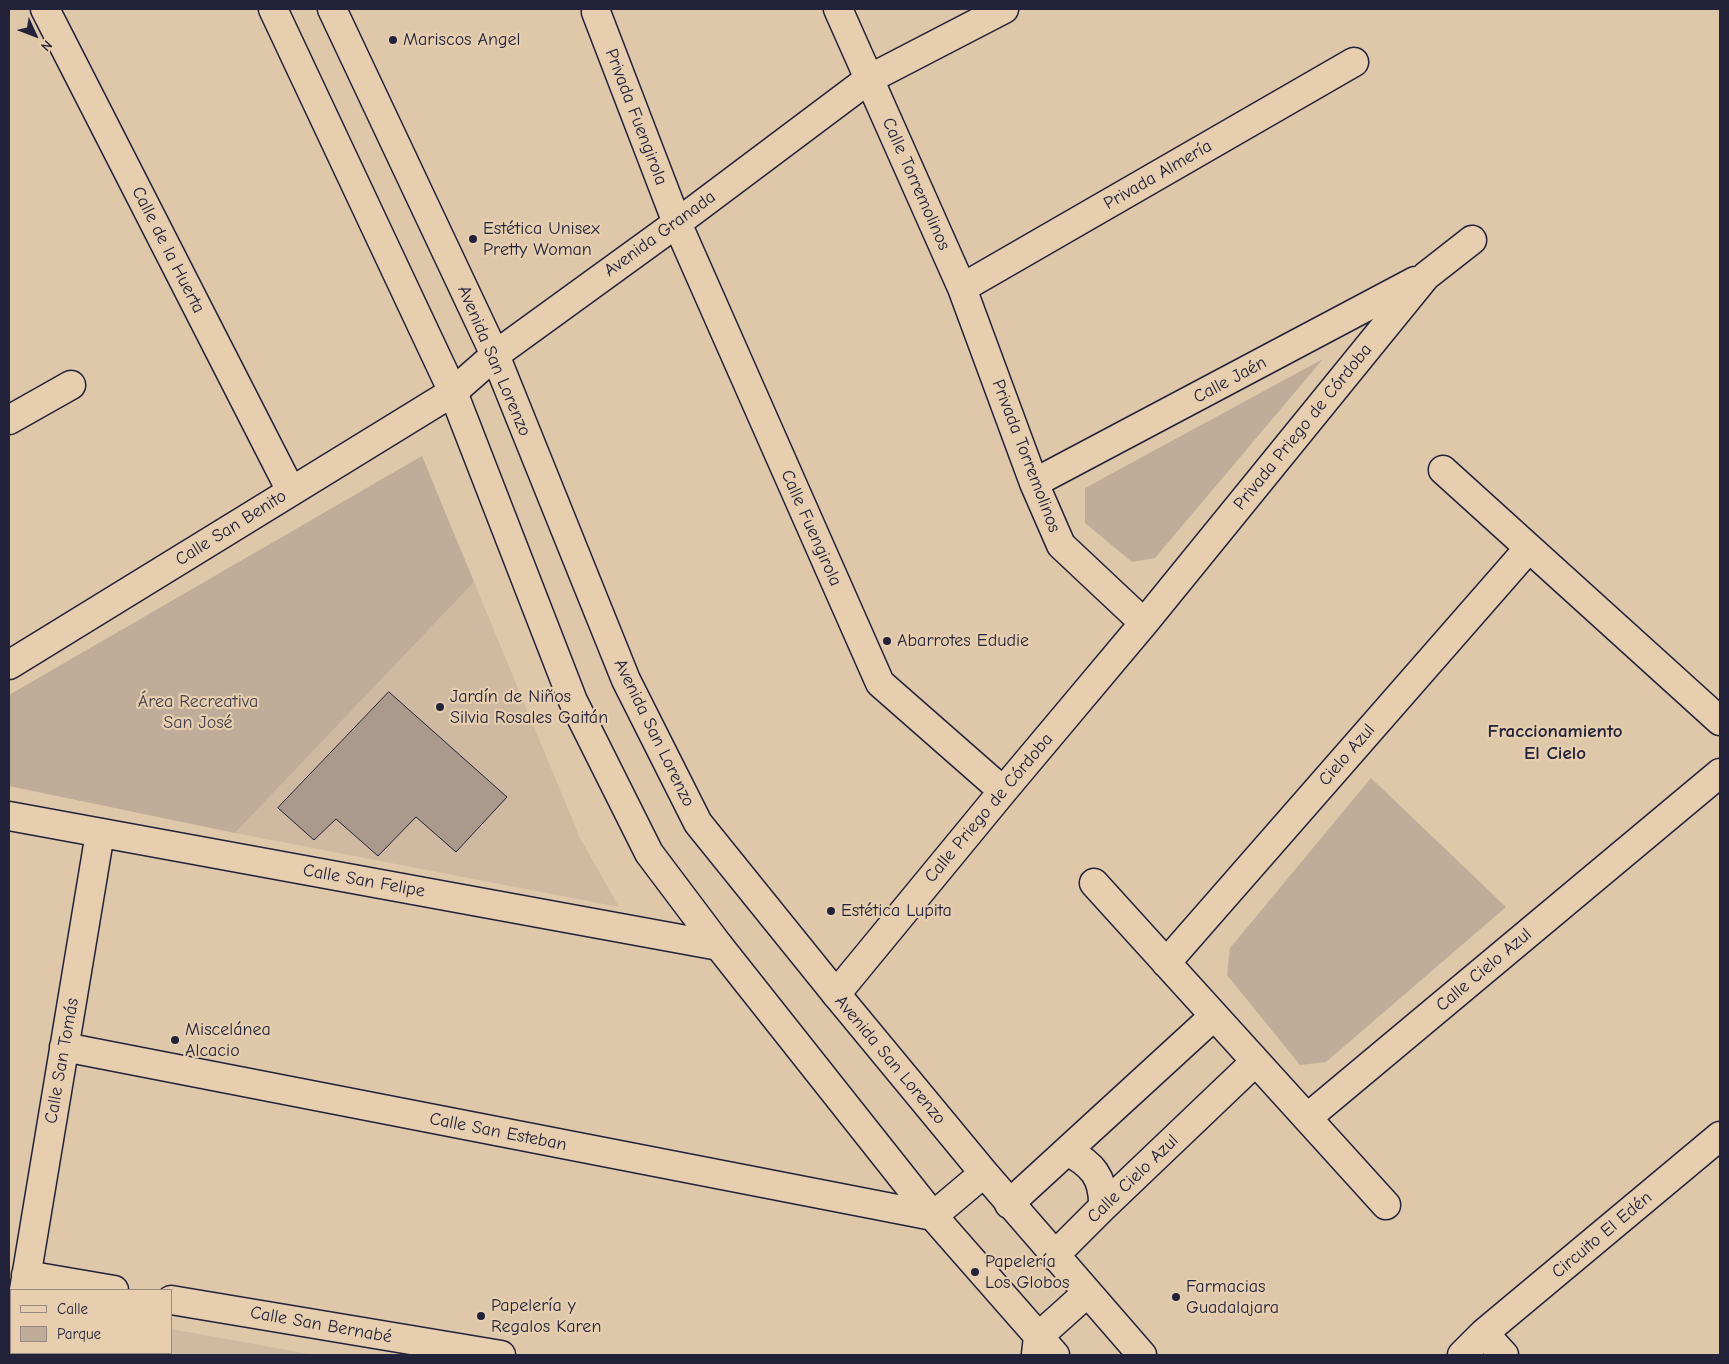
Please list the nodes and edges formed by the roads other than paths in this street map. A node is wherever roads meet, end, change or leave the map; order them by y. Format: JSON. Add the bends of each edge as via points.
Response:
{"nodes":[{"id":1,"x":45,"y":9,"type":"edge"},
{"id":2,"x":274,"y":9,"type":"edge"},
{"id":3,"x":332,"y":9,"type":"edge"},
{"id":4,"x":838,"y":9,"type":"edge"},
{"id":5,"x":1004,"y":9,"type":"edge"},
{"id":6,"x":596,"y":12,"type":"dead end"},
{"id":7,"x":1354,"y":62,"type":"dead end"},
{"id":8,"x":869,"y":79,"type":"junction"},
{"id":9,"x":677,"y":223,"type":"junction"},
{"id":10,"x":1472,"y":240,"type":"dead end"},
{"id":11,"x":1426,"y":276,"type":"junction"},
{"id":12,"x":962,"y":288,"type":"junction"},
{"id":13,"x":495,"y":355,"type":"junction"},
{"id":14,"x":71,"y":385,"type":"dead end"},
{"id":15,"x":453,"y":392,"type":"junction"},
{"id":16,"x":9,"y":420,"type":"edge"},
{"id":17,"x":1443,"y":470,"type":"dead end"},
{"id":18,"x":1034,"y":483,"type":"junction"},
{"id":19,"x":291,"y":491,"type":"junction"},
{"id":20,"x":1529,"y":548,"type":"junction"},
{"id":21,"x":1144,"y":623,"type":"junction"},
{"id":22,"x":9,"y":665,"type":"edge"},
{"id":23,"x":1720,"y":721,"type":"edge"},
{"id":24,"x":1720,"y":773,"type":"edge"},
{"id":25,"x":1003,"y":791,"type":"junction"},
{"id":26,"x":9,"y":816,"type":"edge"},
{"id":27,"x":100,"y":832,"type":"junction"},
{"id":28,"x":1094,"y":883,"type":"dead end"},
{"id":29,"x":719,"y":946,"type":"junction"},
{"id":30,"x":1166,"y":963,"type":"junction"},
{"id":31,"x":836,"y":994,"type":"junction"},
{"id":32,"x":1214,"y":1016,"type":"junction"},
{"id":33,"x":64,"y":1047,"type":"junction"},
{"id":34,"x":1255,"y":1062,"type":"junction"},
{"id":35,"x":1307,"y":1118,"type":"junction"},
{"id":36,"x":1720,"y":1136,"type":"edge"},
{"id":37,"x":1067,"y":1151,"type":"junction"},
{"id":38,"x":984,"y":1173,"type":"junction"},
{"id":39,"x":1009,"y":1204,"type":"junction"},
{"id":40,"x":1386,"y":1205,"type":"dead end"},
{"id":41,"x":1103,"y":1207,"type":"junction"},
{"id":42,"x":933,"y":1216,"type":"junction"},
{"id":43,"x":1054,"y":1256,"type":"junction"},
{"id":44,"x":25,"y":1283,"type":"edge"},
{"id":45,"x":101,"y":1289,"type":"edge"},
{"id":46,"x":1087,"y":1293,"type":"junction"},
{"id":47,"x":172,"y":1300,"type":"edge"},
{"id":48,"x":1484,"y":1333,"type":"junction"},
{"id":49,"x":1043,"y":1349,"type":"edge"},
{"id":50,"x":1135,"y":1353,"type":"edge"},
{"id":51,"x":501,"y":1355,"type":"edge"},
{"id":52,"x":1462,"y":1355,"type":"edge"},
{"id":53,"x":1504,"y":1355,"type":"edge"}],
"edges":[{"from":1,"to":19,"type":"street","name":"Calle de la Huerta"},
{"from":2,"to":15,"type":"street"},
{"from":3,"to":13,"type":"street","name":"Avenida San Lorenzo"},
{"from":4,"to":8,"type":"street"},
{"from":5,"to":8,"type":"street","name":"Avenida Granada"},
{"from":6,"to":9,"type":"street","name":"Privada Fuengirola"},
{"from":7,"to":12,"type":"street","name":"Privada Almería"},
{"from":8,"to":9,"type":"street","name":"Avenida Granada"},
{"from":8,"to":12,"type":"street","name":"Calle Torremolinos"},
{"from":9,"to":13,"type":"street","name":"Avenida Granada"},
{"from":9,"to":25,"type":"street","name":"Calle Fuengirola","via":[[880,683]]},
{"from":10,"to":11,"type":"street","name":"Privada Priego de Córdoba"},
{"from":11,"to":18,"type":"street","name":"Calle Jaén"},
{"from":11,"to":21,"type":"street","name":"Privada Priego de Córdoba"},
{"from":12,"to":18,"type":"street","name":"Privada Torremolinos"},
{"from":13,"to":15,"type":"street","name":"Avenida Granada"},
{"from":13,"to":31,"type":"street","name":"Avenida San Lorenzo","via":[[626,680],[698,823]]},
{"from":14,"to":16,"type":"street"},
{"from":15,"to":19,"type":"street","name":"Calle San Benito"},
{"from":15,"to":29,"type":"street","via":[[574,701],[648,853]]},
{"from":17,"to":20,"type":"street"},
{"from":18,"to":21,"type":"street","name":"Privada Torremolinos","via":[[1061,545]]},
{"from":19,"to":22,"type":"street","name":"Calle San Benito"},
{"from":20,"to":23,"type":"street"},
{"from":20,"to":30,"type":"street","name":"Cielo Azul"},
{"from":21,"to":25,"type":"street","name":"Calle Priego de Córdoba"},
{"from":24,"to":35,"type":"street","name":"Calle Cielo Azul"},
{"from":25,"to":31,"type":"street","name":"Calle Priego de Córdoba"},
{"from":26,"to":27,"type":"street","name":"Calle San Felipe"},
{"from":27,"to":29,"type":"street","name":"Calle San Felipe"},
{"from":27,"to":33,"type":"street","name":"Calle San Tomás"},
{"from":28,"to":30,"type":"street"},
{"from":29,"to":42,"type":"street"},
{"from":30,"to":32,"type":"street"},
{"from":31,"to":38,"type":"street","name":"Avenida San Lorenzo"},
{"from":32,"to":34,"type":"street"},
{"from":32,"to":37,"type":"street"},
{"from":33,"to":42,"type":"street","name":"Calle San Esteban"},
{"from":33,"to":44,"type":"street","name":"Calle San Tomás"},
{"from":34,"to":35,"type":"street"},
{"from":34,"to":41,"type":"street","name":"Calle Cielo Azul"},
{"from":35,"to":40,"type":"street"},
{"from":36,"to":48,"type":"street","name":"Circuito El Edén"},
{"from":37,"to":39,"type":"street"},
{"from":37,"to":41,"type":"street","via":[[1096,1173],[1104,1195]]},
{"from":38,"to":39,"type":"street","name":"Avenida San Lorenzo"},
{"from":38,"to":42,"type":"street"},
{"from":39,"to":43,"type":"street","name":"Avenida San Lorenzo"},
{"from":41,"to":43,"type":"street","name":"Calle Cielo Azul"},
{"from":42,"to":49,"type":"street"},
{"from":43,"to":46,"type":"street","name":"Avenida San Lorenzo"},
{"from":44,"to":45,"type":"street"},
{"from":46,"to":49,"type":"street"},
{"from":46,"to":50,"type":"street","name":"Avenida San Lorenzo"},
{"from":47,"to":51,"type":"street","name":"Calle San Bernabé"},
{"from":48,"to":52,"type":"street","name":"Circuito El Edén"},
{"from":48,"to":53,"type":"street"}]}
